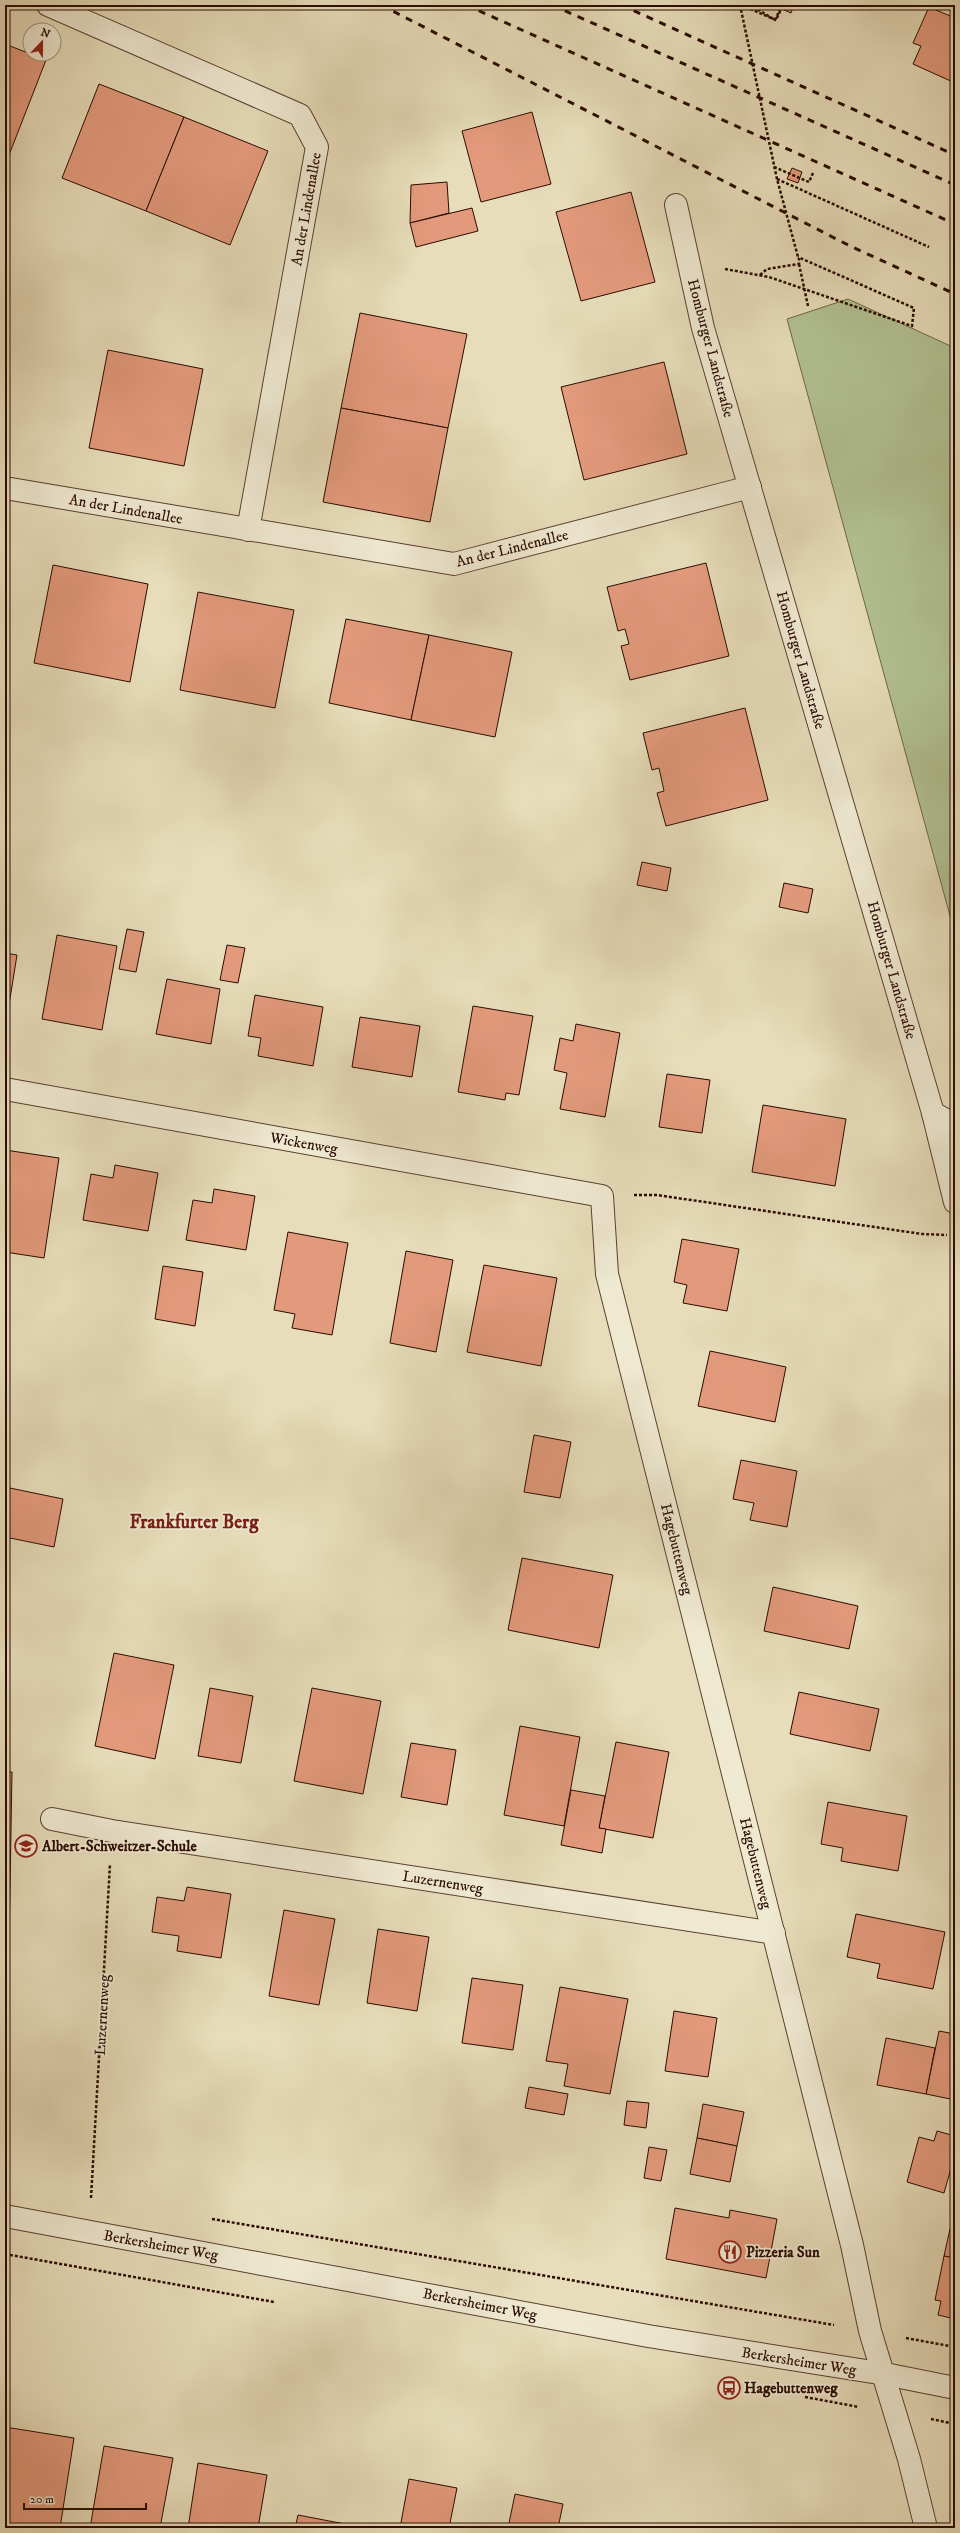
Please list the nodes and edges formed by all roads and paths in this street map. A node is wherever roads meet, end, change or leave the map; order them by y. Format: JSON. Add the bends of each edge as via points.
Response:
{"nodes":[{"id":1,"x":48,"y":5,"type":"edge"},
{"id":2,"x":740,"y":5,"type":"edge"},
{"id":3,"x":758,"y":5,"type":"edge"},
{"id":4,"x":783,"y":5,"type":"edge"},
{"id":5,"x":774,"y":167,"type":"junction"},
{"id":6,"x":813,"y":173,"type":"dead end"},
{"id":7,"x":777,"y":179,"type":"junction"},
{"id":8,"x":676,"y":204,"type":"dead end"},
{"id":9,"x":929,"y":247,"type":"dead end"},
{"id":10,"x":798,"y":257,"type":"junction"},
{"id":11,"x":799,"y":264,"type":"junction"},
{"id":12,"x":690,"y":269,"type":"junction"},
{"id":13,"x":759,"y":276,"type":"junction"},
{"id":14,"x":808,"y":306,"type":"dead end"},
{"id":15,"x":750,"y":487,"type":"junction"},
{"id":16,"x":5,"y":488,"type":"edge"},
{"id":17,"x":248,"y":530,"type":"junction"},
{"id":18,"x":5,"y":1089,"type":"edge"},
{"id":19,"x":933,"y":1113,"type":"junction"},
{"id":20,"x":955,"y":1125,"type":"edge"},
{"id":21,"x":602,"y":1196,"type":"junction"},
{"id":22,"x":955,"y":1202,"type":"edge"},
{"id":23,"x":955,"y":1235,"type":"edge"},
{"id":24,"x":52,"y":1819,"type":"dead end"},
{"id":25,"x":112,"y":1831,"type":"junction"},
{"id":26,"x":774,"y":1933,"type":"junction"},
{"id":27,"x":83,"y":2196,"type":"dead end"},
{"id":28,"x":91,"y":2198,"type":"junction"},
{"id":29,"x":98,"y":2199,"type":"dead end"},
{"id":30,"x":5,"y":2216,"type":"edge"},
{"id":31,"x":208,"y":2218,"type":"dead end"},
{"id":32,"x":9,"y":2255,"type":"dead end"},
{"id":33,"x":5,"y":2281,"type":"edge"},
{"id":34,"x":870,"y":2331,"type":"junction"},
{"id":35,"x":955,"y":2346,"type":"edge"},
{"id":36,"x":885,"y":2374,"type":"junction"},
{"id":37,"x":955,"y":2388,"type":"edge"},
{"id":38,"x":926,"y":2528,"type":"edge"}],
"edges":[{"from":1,"to":17,"type":"street","name":"An der Lindenallee","via":[[300,115],[317,147]]},
{"from":2,"to":4,"type":"path","bridge":true,"via":[[776,20]]},
{"from":2,"to":5,"type":"path","bridge":true},
{"from":3,"to":4,"type":"path","via":[[757,9],[775,20]]},
{"from":5,"to":6,"type":"path","via":[[809,182]]},
{"from":5,"to":7,"type":"path","bridge":true},
{"from":7,"to":9,"type":"path"},
{"from":7,"to":10,"type":"path","bridge":true},
{"from":8,"to":12,"type":"street","name":"Homburger Landstraße"},
{"from":10,"to":11,"type":"path","bridge":true},
{"from":10,"to":13,"type":"path","via":[[914,308],[912,326],[770,277]]},
{"from":11,"to":13,"type":"path","via":[[767,269]]},
{"from":11,"to":14,"type":"path","bridge":true},
{"from":12,"to":13,"type":"path","via":[[720,268]]},
{"from":12,"to":15,"type":"street","name":"Homburger Landstraße","via":[[703,328]]},
{"from":15,"to":17,"type":"street","name":"An der Lindenallee","via":[[454,564]]},
{"from":15,"to":19,"type":"street","name":"Homburger Landstraße"},
{"from":16,"to":17,"type":"street","name":"An der Lindenallee"},
{"from":18,"to":21,"type":"street","name":"Wickenweg"},
{"from":19,"to":20,"type":"street"},
{"from":19,"to":22,"type":"street","name":"Homburger Landstraße"},
{"from":21,"to":23,"type":"path","via":[[657,1195],[922,1234]]},
{"from":21,"to":26,"type":"street","name":"Hagebuttenweg","via":[[607,1274]]},
{"from":24,"to":25,"type":"street","name":"Luzernenweg"},
{"from":25,"to":26,"type":"street","name":"Luzernenweg"},
{"from":25,"to":28,"type":"path","name":"Luzernenweg"},
{"from":26,"to":34,"type":"street","name":"Hagebuttenweg","via":[[852,2245]]},
{"from":27,"to":28,"type":"path"},
{"from":28,"to":29,"type":"path"},
{"from":30,"to":36,"type":"street","name":"Berkersheimer Weg","via":[[656,2337]]},
{"from":31,"to":34,"type":"path"},
{"from":32,"to":33,"type":"path"},
{"from":34,"to":35,"type":"path"},
{"from":34,"to":36,"type":"street","name":"Hagebuttenweg"},
{"from":36,"to":37,"type":"street","name":"Berkersheimer Weg"},
{"from":36,"to":38,"type":"street","name":"Hagebuttenweg"}]}
